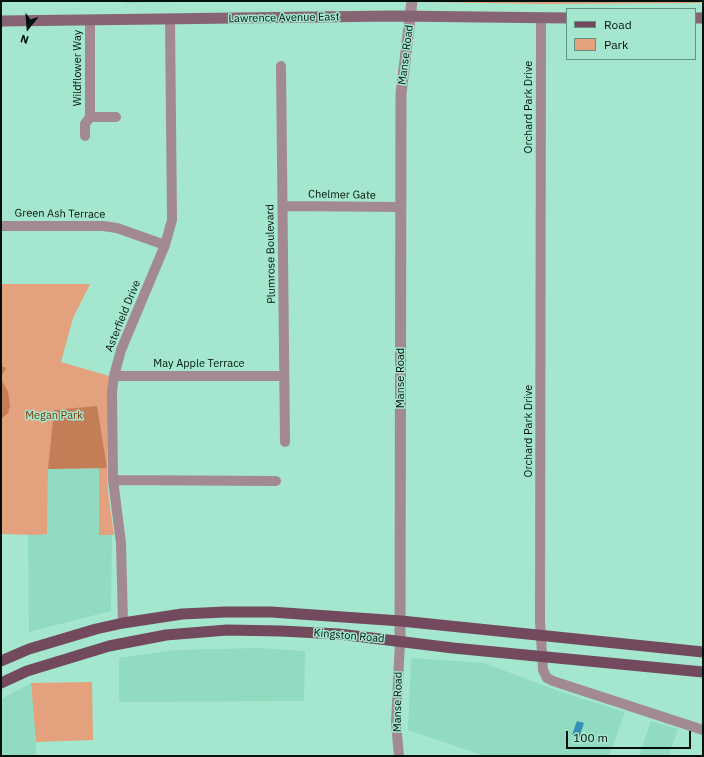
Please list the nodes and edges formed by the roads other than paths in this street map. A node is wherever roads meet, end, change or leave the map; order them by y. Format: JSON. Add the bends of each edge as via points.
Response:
{"nodes":[{"id":1,"x":412,"y":1,"type":"edge"},
{"id":2,"x":411,"y":16,"type":"junction"},
{"id":3,"x":566,"y":18,"type":"edge"},
{"id":4,"x":170,"y":19,"type":"junction"},
{"id":5,"x":541,"y":19,"type":"junction"},
{"id":6,"x":90,"y":20,"type":"junction"},
{"id":7,"x":1,"y":22,"type":"edge"},
{"id":8,"x":281,"y":66,"type":"dead end"},
{"id":9,"x":90,"y":117,"type":"junction"},
{"id":10,"x":116,"y":117,"type":"dead end"},
{"id":11,"x":85,"y":136,"type":"dead end"},
{"id":12,"x":283,"y":206,"type":"junction"},
{"id":13,"x":401,"y":207,"type":"junction"},
{"id":14,"x":1,"y":226,"type":"edge"},
{"id":15,"x":165,"y":245,"type":"junction"},
{"id":16,"x":114,"y":376,"type":"junction"},
{"id":17,"x":284,"y":376,"type":"junction"},
{"id":18,"x":285,"y":442,"type":"dead end"},
{"id":19,"x":113,"y":480,"type":"junction"},
{"id":20,"x":276,"y":481,"type":"dead end"},
{"id":21,"x":401,"y":621,"type":"junction"},
{"id":22,"x":123,"y":623,"type":"junction"},
{"id":23,"x":542,"y":636,"type":"junction"},
{"id":24,"x":400,"y":642,"type":"junction"},
{"id":25,"x":703,"y":652,"type":"edge"},
{"id":26,"x":542,"y":657,"type":"junction"},
{"id":27,"x":1,"y":661,"type":"edge"},
{"id":28,"x":703,"y":672,"type":"edge"},
{"id":29,"x":1,"y":683,"type":"edge"},
{"id":30,"x":703,"y":730,"type":"edge"},
{"id":31,"x":398,"y":756,"type":"edge"}],
"edges":[{"from":1,"to":2,"type":"street","name":"Manse Road"},
{"from":2,"to":4,"type":"main road","name":"Lawrence Avenue East"},
{"from":2,"to":5,"type":"main road","name":"Lawrence Avenue East"},
{"from":2,"to":13,"type":"street","name":"Manse Road","via":[[401,94]]},
{"from":3,"to":5,"type":"main road","name":"Lawrence Avenue East"},
{"from":4,"to":6,"type":"main road","name":"Lawrence Avenue East"},
{"from":4,"to":15,"type":"street","name":"Asterfield Drive","via":[[172,220]]},
{"from":5,"to":23,"type":"street","name":"Orchard Park Drive"},
{"from":6,"to":7,"type":"main road","name":"Lawrence Avenue East"},
{"from":6,"to":9,"type":"street","name":"Wildflower Way"},
{"from":8,"to":12,"type":"street","name":"Plumrose Boulevard"},
{"from":9,"to":10,"type":"street","name":"Wildflower Way"},
{"from":9,"to":11,"type":"street","name":"Wildflower Way","via":[[86,124]]},
{"from":12,"to":13,"type":"street","name":"Chelmer Gate"},
{"from":12,"to":17,"type":"street","name":"Plumrose Boulevard"},
{"from":13,"to":21,"type":"street","name":"Manse Road"},
{"from":14,"to":15,"type":"street","name":"Green Ash Terrace","via":[[103,226],[117,228]]},
{"from":15,"to":16,"type":"street","name":"Asterfield Drive","via":[[121,350]]},
{"from":16,"to":17,"type":"street","name":"May Apple Terrace"},
{"from":16,"to":19,"type":"street","name":"Asterfield Drive"},
{"from":17,"to":18,"type":"street","name":"Plumrose Boulevard"},
{"from":19,"to":20,"type":"street"},
{"from":19,"to":22,"type":"street","name":"Asterfield Drive","via":[[121,543]]},
{"from":21,"to":22,"type":"main road","name":"Kingston Road","via":[[271,612],[225,612],[182,614]]},
{"from":21,"to":23,"type":"main road","name":"Kingston Road"},
{"from":21,"to":24,"type":"street","name":"Manse Road"},
{"from":22,"to":27,"type":"main road","name":"Kingston Road","via":[[70,636]]},
{"from":23,"to":25,"type":"main road","name":"Kingston Road"},
{"from":23,"to":26,"type":"street","name":"Orchard Park Drive"},
{"from":24,"to":26,"type":"main road","name":"Kingston Road"},
{"from":24,"to":29,"type":"main road","name":"Kingston Road","via":[[340,634],[255,630],[166,635],[109,646],[27,671]]},
{"from":24,"to":31,"type":"street","name":"Manse Road","via":[[396,723]]},
{"from":26,"to":28,"type":"main road","name":"Kingston Road"},
{"from":26,"to":30,"type":"street","name":"Orchard Park Drive","via":[[542,670],[547,678],[553,681]]}]}
